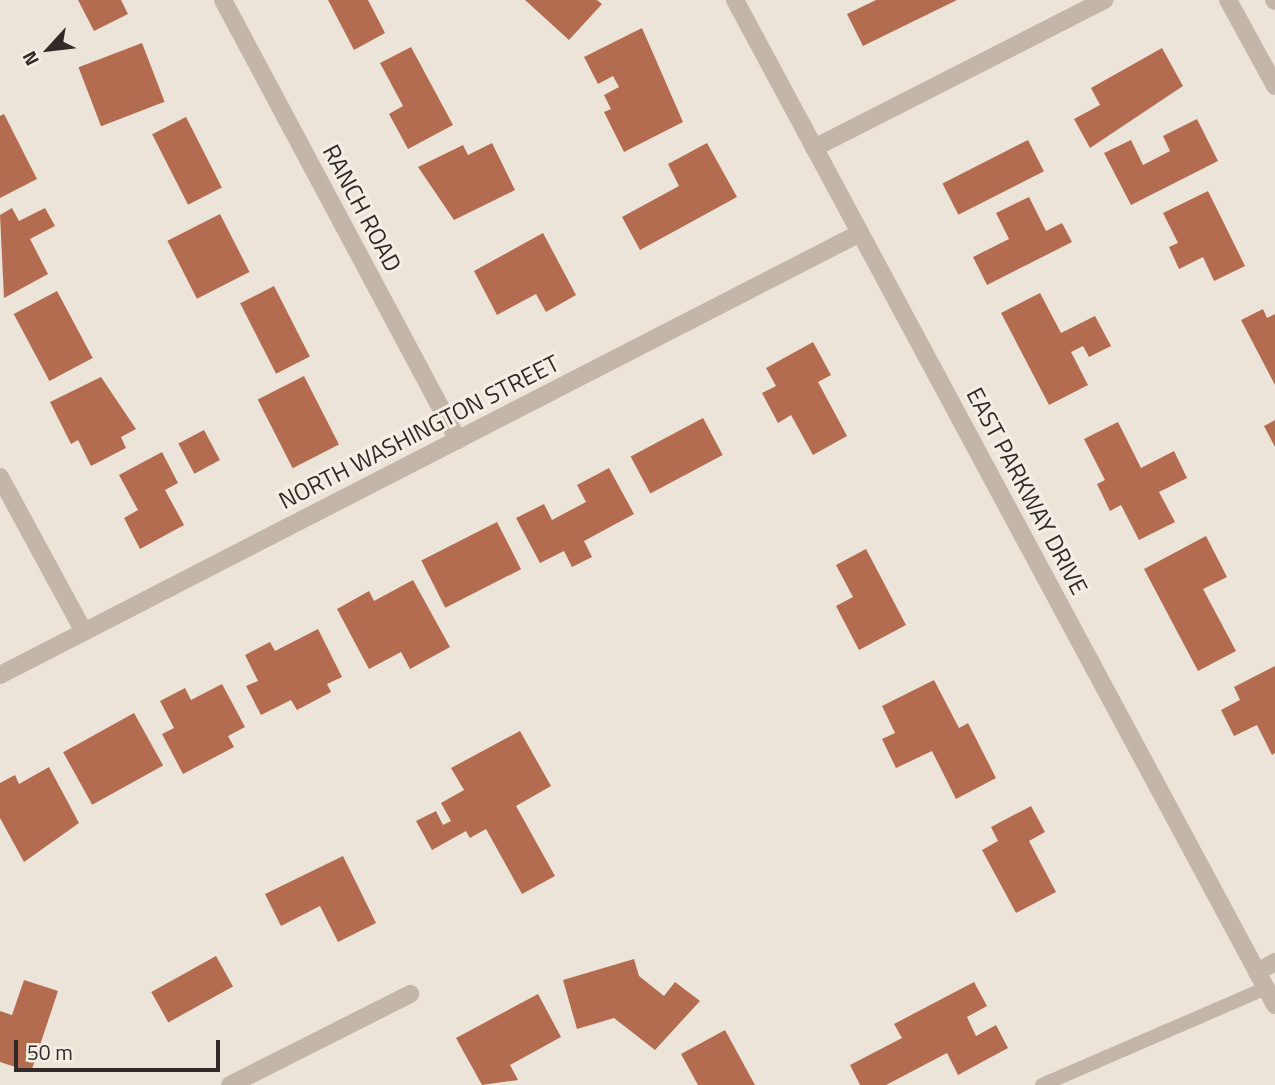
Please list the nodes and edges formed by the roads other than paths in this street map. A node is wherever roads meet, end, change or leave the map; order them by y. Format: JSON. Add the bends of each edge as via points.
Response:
{"nodes":[{"id":1,"x":223,"y":0,"type":"edge"},
{"id":2,"x":735,"y":0,"type":"edge"},
{"id":3,"x":1104,"y":0,"type":"edge"},
{"id":4,"x":1228,"y":0,"type":"edge"},
{"id":5,"x":1275,"y":86,"type":"edge"},
{"id":6,"x":814,"y":148,"type":"junction"},
{"id":7,"x":860,"y":233,"type":"junction"},
{"id":8,"x":458,"y":440,"type":"junction"},
{"id":9,"x":0,"y":477,"type":"edge"},
{"id":10,"x":85,"y":632,"type":"junction"},
{"id":11,"x":0,"y":675,"type":"edge"},
{"id":12,"x":1275,"y":962,"type":"edge"},
{"id":13,"x":1257,"y":972,"type":"junction"},
{"id":14,"x":1266,"y":988,"type":"junction"},
{"id":15,"x":410,"y":993,"type":"dead end"},
{"id":16,"x":1275,"y":1005,"type":"edge"},
{"id":17,"x":230,"y":1085,"type":"edge"},
{"id":18,"x":1042,"y":1085,"type":"edge"}],
"edges":[{"from":1,"to":8,"type":"street","name":"RANCH ROAD"},
{"from":2,"to":6,"type":"street","name":"EAST PARKWAY DRIVE"},
{"from":3,"to":6,"type":"street"},
{"from":4,"to":5,"type":"street"},
{"from":6,"to":7,"type":"street","name":"EAST PARKWAY DRIVE"},
{"from":7,"to":8,"type":"street","name":"NORTH WASHINGTON STREET"},
{"from":7,"to":13,"type":"street","name":"EAST PARKWAY DRIVE"},
{"from":8,"to":10,"type":"street","name":"NORTH WASHINGTON STREET"},
{"from":9,"to":10,"type":"street"},
{"from":10,"to":11,"type":"street","name":"NORTH WASHINGTON STREET"},
{"from":12,"to":13,"type":"street"},
{"from":13,"to":14,"type":"street","name":"EAST PARKWAY DRIVE"},
{"from":14,"to":16,"type":"street","name":"EAST PARKWAY DRIVE"},
{"from":14,"to":18,"type":"lane"},
{"from":15,"to":17,"type":"street"}]}
